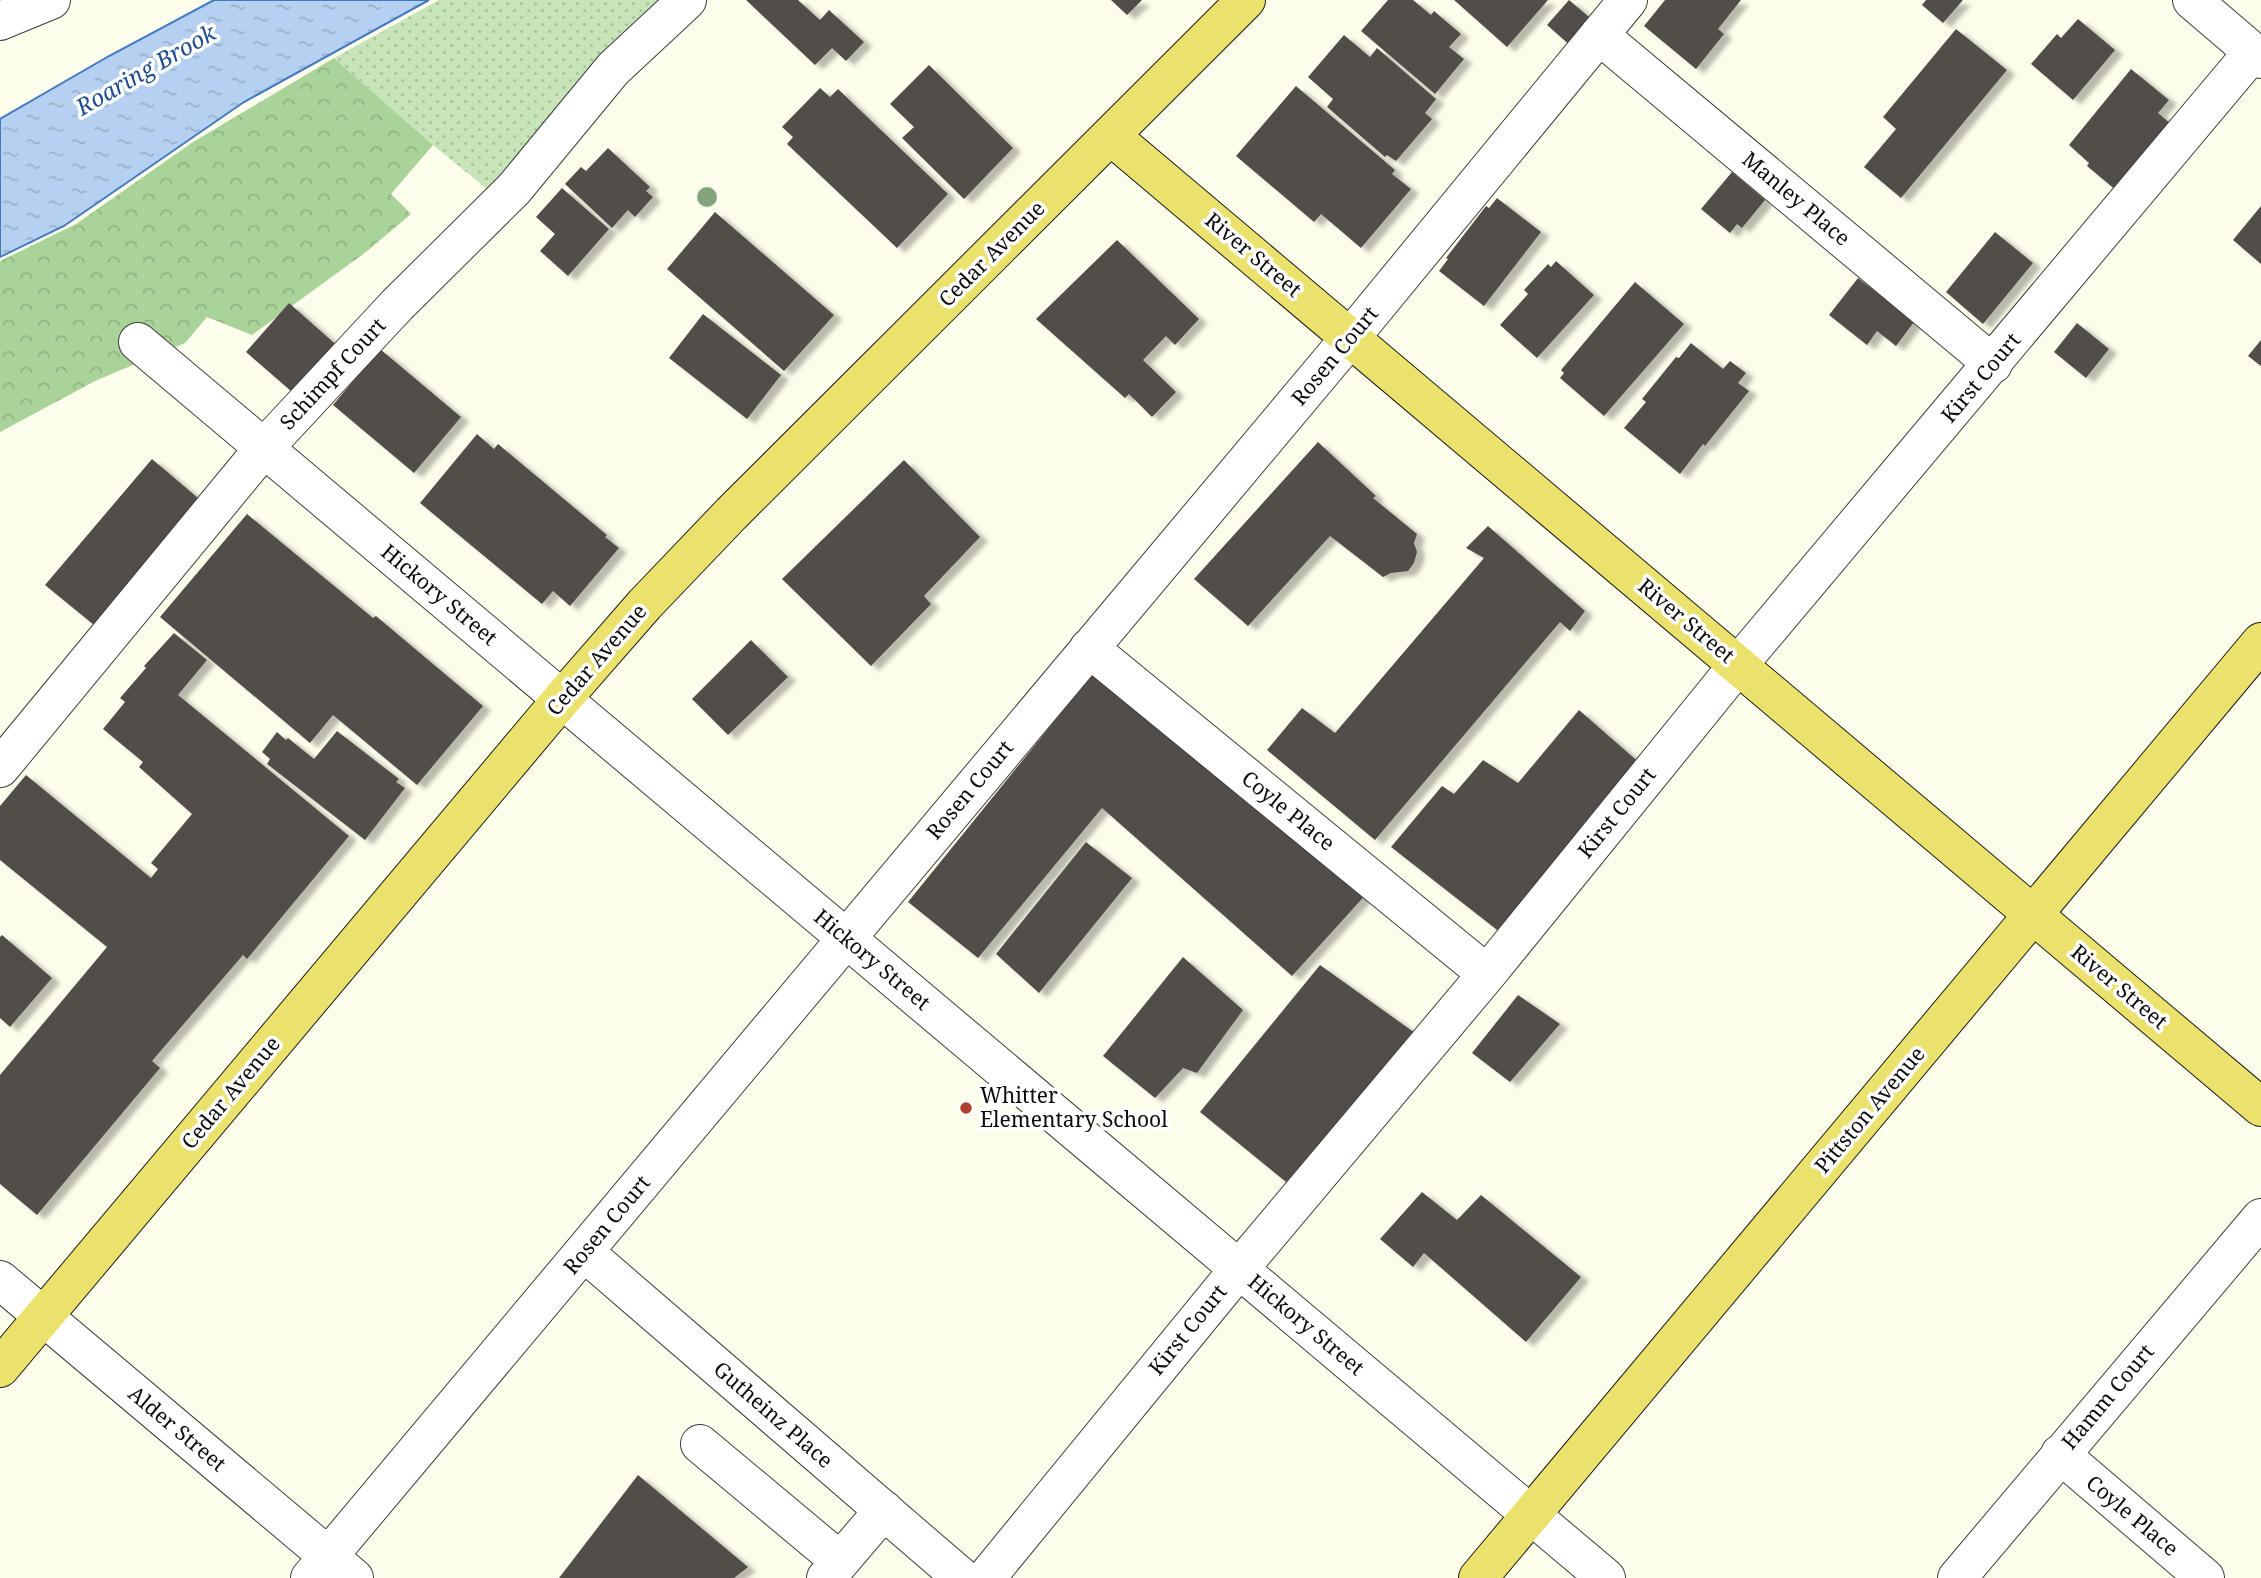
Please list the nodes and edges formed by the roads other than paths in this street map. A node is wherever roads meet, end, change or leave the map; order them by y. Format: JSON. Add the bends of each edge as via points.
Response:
{"nodes":[{"id":1,"x":51,"y":0,"type":"edge"},
{"id":2,"x":687,"y":0,"type":"edge"},
{"id":3,"x":1246,"y":0,"type":"edge"},
{"id":4,"x":1628,"y":0,"type":"edge"},
{"id":5,"x":2215,"y":7,"type":"edge"},
{"id":6,"x":1,"y":20,"type":"edge"},
{"id":7,"x":1599,"y":35,"type":"junction"},
{"id":8,"x":2257,"y":55,"type":"edge"},
{"id":9,"x":1111,"y":136,"type":"junction"},
{"id":10,"x":1350,"y":338,"type":"junction"},
{"id":11,"x":138,"y":342,"type":"dead end"},
{"id":12,"x":1993,"y":364,"type":"junction"},
{"id":13,"x":264,"y":448,"type":"junction"},
{"id":14,"x":2261,"y":642,"type":"edge"},
{"id":15,"x":1089,"y":648,"type":"junction"},
{"id":16,"x":1738,"y":665,"type":"junction"},
{"id":17,"x":562,"y":699,"type":"junction"},
{"id":18,"x":0,"y":768,"type":"edge"},
{"id":19,"x":2033,"y":915,"type":"junction"},
{"id":20,"x":846,"y":937,"type":"junction"},
{"id":21,"x":1487,"y":974,"type":"junction"},
{"id":22,"x":2261,"y":1107,"type":"edge"},
{"id":23,"x":2261,"y":1218,"type":"edge"},
{"id":24,"x":584,"y":1252,"type":"junction"},
{"id":25,"x":1239,"y":1269,"type":"junction"},
{"id":26,"x":0,"y":1280,"type":"edge"},
{"id":27,"x":43,"y":1316,"type":"junction"},
{"id":28,"x":0,"y":1368,"type":"edge"},
{"id":29,"x":700,"y":1444,"type":"dead end"},
{"id":30,"x":2060,"y":1454,"type":"junction"},
{"id":31,"x":884,"y":1510,"type":"junction"},
{"id":32,"x":1531,"y":1514,"type":"junction"},
{"id":33,"x":833,"y":1569,"type":"edge"},
{"id":34,"x":331,"y":1571,"type":"edge"},
{"id":35,"x":962,"y":1578,"type":"edge"},
{"id":36,"x":986,"y":1578,"type":"edge"},
{"id":37,"x":1478,"y":1578,"type":"edge"},
{"id":38,"x":1606,"y":1578,"type":"edge"},
{"id":39,"x":1957,"y":1578,"type":"edge"},
{"id":40,"x":2205,"y":1578,"type":"edge"}],
"edges":[{"from":1,"to":6,"type":"street"},
{"from":2,"to":13,"type":"street","name":"Schimpf Court","via":[[613,69],[514,188]]},
{"from":3,"to":9,"type":"main road","name":"Cedar Avenue"},
{"from":4,"to":7,"type":"street","name":"Rosen Court"},
{"from":5,"to":8,"type":"street"},
{"from":7,"to":10,"type":"street","name":"Rosen Court"},
{"from":7,"to":12,"type":"street","name":"Manley Place"},
{"from":8,"to":12,"type":"street","name":"Kirst Court"},
{"from":9,"to":10,"type":"main road","name":"River Street"},
{"from":9,"to":17,"type":"main road","name":"Cedar Avenue","via":[[731,514]]},
{"from":10,"to":15,"type":"street","name":"Rosen Court"},
{"from":10,"to":16,"type":"main road","name":"River Street"},
{"from":11,"to":13,"type":"street","name":"Hickory Street"},
{"from":12,"to":16,"type":"street","name":"Kirst Court"},
{"from":13,"to":17,"type":"street","name":"Hickory Street"},
{"from":13,"to":18,"type":"street","name":"Schimpf Court"},
{"from":14,"to":19,"type":"main road","name":"Pittston Avenue"},
{"from":15,"to":20,"type":"street","name":"Rosen Court"},
{"from":15,"to":21,"type":"street","name":"Coyle Place"},
{"from":16,"to":19,"type":"main road","name":"River Street"},
{"from":16,"to":21,"type":"street","name":"Kirst Court"},
{"from":17,"to":20,"type":"street","name":"Hickory Street"},
{"from":17,"to":27,"type":"main road","name":"Cedar Avenue"},
{"from":19,"to":22,"type":"main road","name":"River Street"},
{"from":19,"to":32,"type":"main road","name":"Pittston Avenue"},
{"from":20,"to":24,"type":"street","name":"Rosen Court"},
{"from":20,"to":25,"type":"street","name":"Hickory Street"},
{"from":21,"to":25,"type":"street","name":"Kirst Court"},
{"from":23,"to":30,"type":"street","name":"Hamm Court"},
{"from":24,"to":31,"type":"street","name":"Gutheinz Place"},
{"from":24,"to":34,"type":"street","name":"Rosen Court"},
{"from":25,"to":32,"type":"street","name":"Hickory Street"},
{"from":25,"to":36,"type":"street","name":"Kirst Court"},
{"from":26,"to":27,"type":"street","name":"Alder Street"},
{"from":27,"to":28,"type":"main road","name":"Cedar Avenue"},
{"from":27,"to":34,"type":"street","name":"Alder Street"},
{"from":29,"to":33,"type":"street"},
{"from":30,"to":39,"type":"street","name":"Hamm Court"},
{"from":30,"to":40,"type":"street","name":"Coyle Place"},
{"from":31,"to":33,"type":"street"},
{"from":31,"to":35,"type":"street","name":"Gutheinz Place"},
{"from":32,"to":37,"type":"main road","name":"Pittston Avenue"},
{"from":32,"to":38,"type":"street","name":"Hickory Street"}]}
